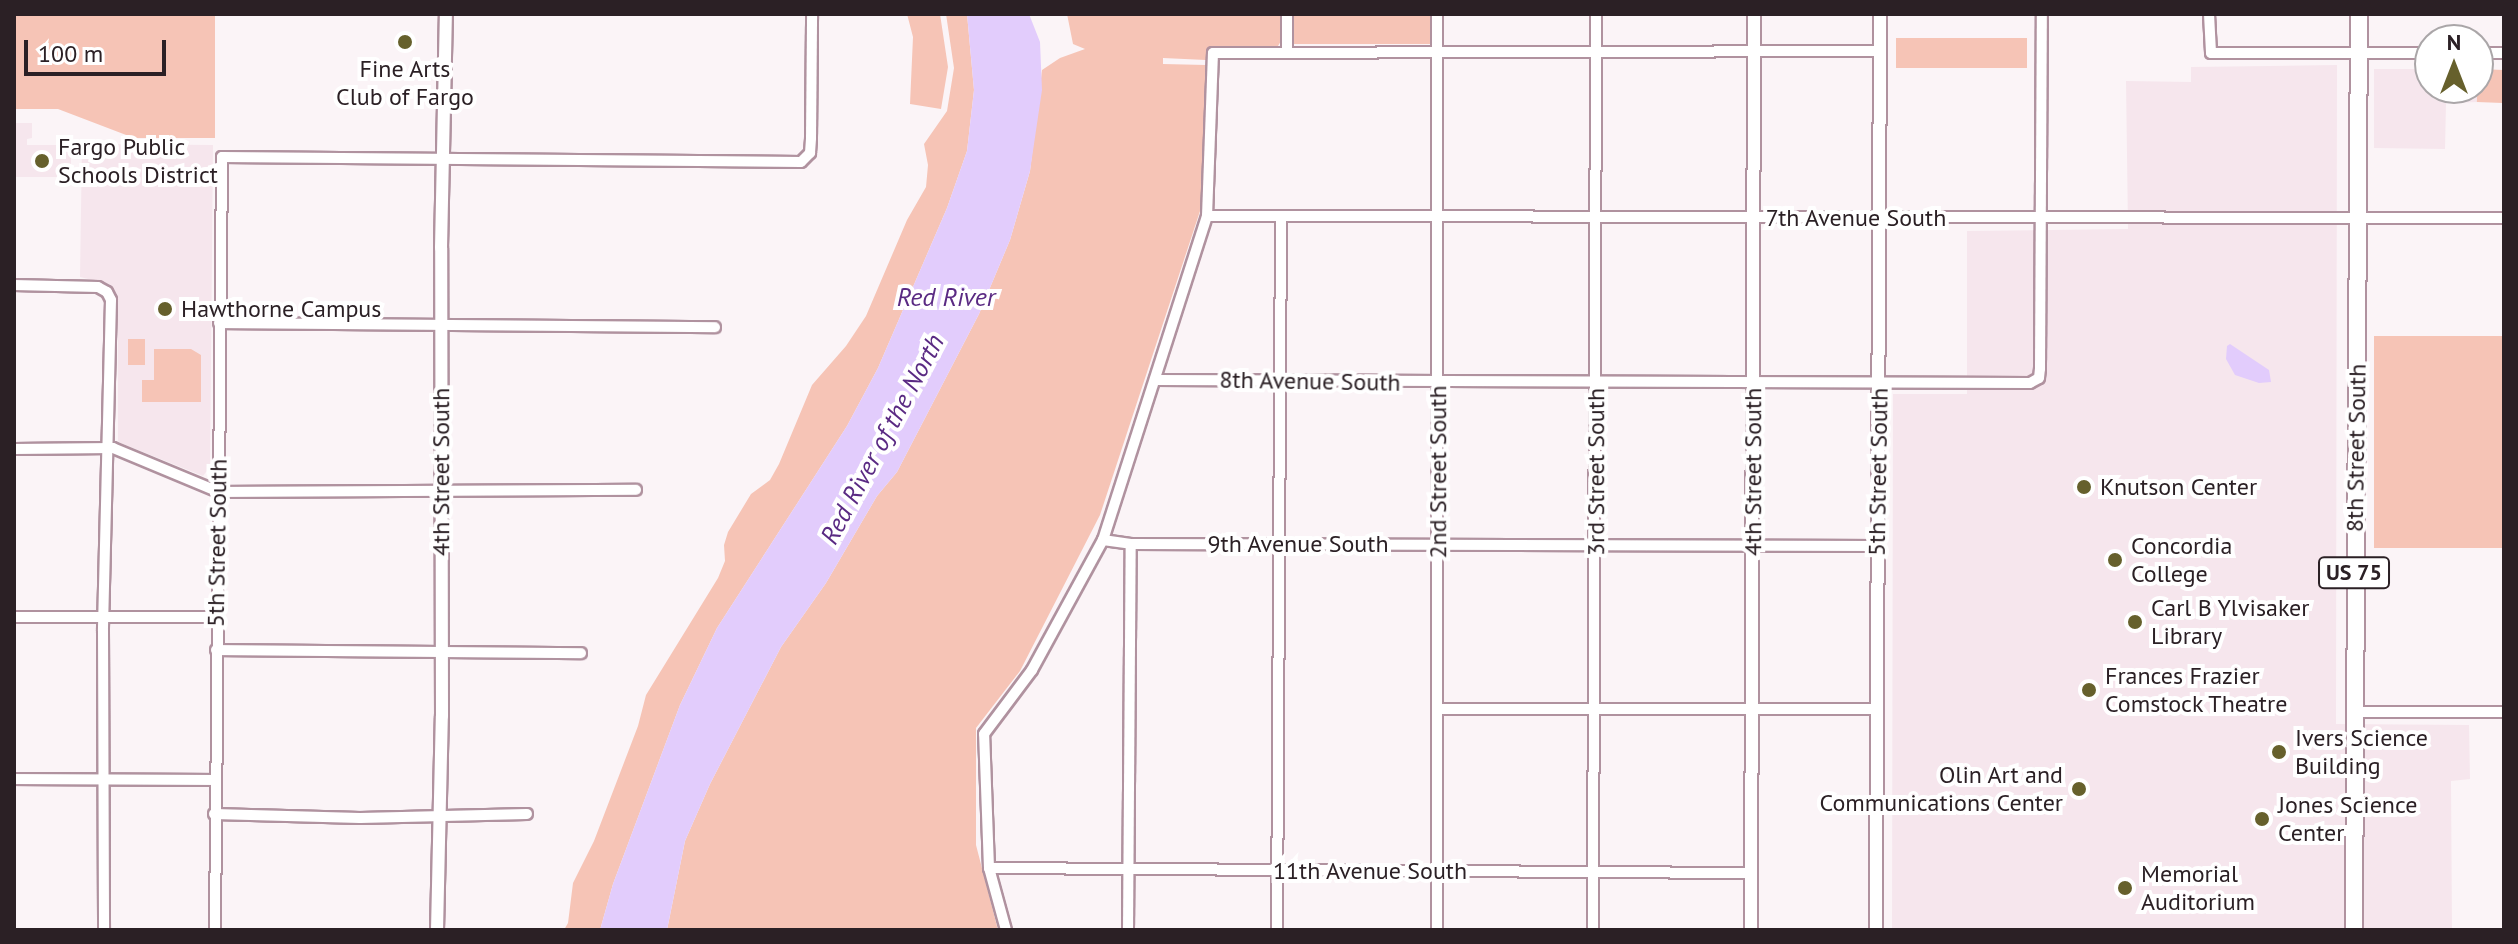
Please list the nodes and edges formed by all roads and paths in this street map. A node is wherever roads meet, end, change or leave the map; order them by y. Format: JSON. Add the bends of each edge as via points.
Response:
{"nodes":[{"id":1,"x":446,"y":14,"type":"edge"},
{"id":2,"x":812,"y":14,"type":"edge"},
{"id":3,"x":1287,"y":14,"type":"edge"},
{"id":4,"x":1437,"y":14,"type":"edge"},
{"id":5,"x":1596,"y":14,"type":"edge"},
{"id":6,"x":1754,"y":14,"type":"edge"},
{"id":7,"x":1880,"y":14,"type":"edge"},
{"id":8,"x":2042,"y":14,"type":"edge"},
{"id":9,"x":2209,"y":14,"type":"edge"},
{"id":10,"x":2359,"y":14,"type":"edge"},
{"id":11,"x":1754,"y":51,"type":"junction"},
{"id":12,"x":1880,"y":51,"type":"junction"},
{"id":13,"x":1287,"y":52,"type":"junction"},
{"id":14,"x":1437,"y":52,"type":"junction"},
{"id":15,"x":1596,"y":52,"type":"junction"},
{"id":16,"x":2358,"y":53,"type":"junction"},
{"id":17,"x":2414,"y":53,"type":"edge"},
{"id":18,"x":442,"y":161,"type":"junction"},
{"id":19,"x":1438,"y":215,"type":"junction"},
{"id":20,"x":1207,"y":216,"type":"junction"},
{"id":21,"x":2357,"y":216,"type":"junction"},
{"id":22,"x":1281,"y":217,"type":"junction"},
{"id":23,"x":1596,"y":217,"type":"junction"},
{"id":24,"x":1753,"y":218,"type":"junction"},
{"id":25,"x":1880,"y":218,"type":"junction"},
{"id":26,"x":2504,"y":218,"type":"edge"},
{"id":27,"x":2041,"y":219,"type":"junction"},
{"id":28,"x":14,"y":285,"type":"edge"},
{"id":29,"x":219,"y":323,"type":"junction"},
{"id":30,"x":441,"y":325,"type":"junction"},
{"id":31,"x":715,"y":327,"type":"dead end"},
{"id":32,"x":1156,"y":380,"type":"junction"},
{"id":33,"x":1280,"y":381,"type":"junction"},
{"id":34,"x":1595,"y":381,"type":"junction"},
{"id":35,"x":1753,"y":381,"type":"junction"},
{"id":36,"x":1438,"y":382,"type":"junction"},
{"id":37,"x":1879,"y":382,"type":"junction"},
{"id":38,"x":109,"y":448,"type":"junction"},
{"id":39,"x":14,"y":449,"type":"edge"},
{"id":40,"x":441,"y":490,"type":"junction"},
{"id":41,"x":636,"y":490,"type":"dead end"},
{"id":42,"x":219,"y":492,"type":"junction"},
{"id":43,"x":1103,"y":540,"type":"junction"},
{"id":44,"x":1131,"y":544,"type":"junction"},
{"id":45,"x":1280,"y":544,"type":"junction"},
{"id":46,"x":1439,"y":544,"type":"junction"},
{"id":47,"x":1596,"y":545,"type":"junction"},
{"id":48,"x":1753,"y":545,"type":"junction"},
{"id":49,"x":1877,"y":546,"type":"junction"},
{"id":50,"x":14,"y":617,"type":"edge"},
{"id":51,"x":216,"y":617,"type":"junction"},
{"id":52,"x":104,"y":618,"type":"junction"},
{"id":53,"x":216,"y":650,"type":"junction"},
{"id":54,"x":442,"y":652,"type":"junction"},
{"id":55,"x":581,"y":653,"type":"dead end"},
{"id":56,"x":1752,"y":708,"type":"junction"},
{"id":57,"x":1438,"y":709,"type":"junction"},
{"id":58,"x":1596,"y":709,"type":"junction"},
{"id":59,"x":1876,"y":709,"type":"junction"},
{"id":60,"x":2353,"y":712,"type":"junction"},
{"id":61,"x":2504,"y":712,"type":"edge"},
{"id":62,"x":14,"y":779,"type":"edge"},
{"id":63,"x":104,"y":780,"type":"junction"},
{"id":64,"x":214,"y":780,"type":"junction"},
{"id":65,"x":214,"y":814,"type":"junction"},
{"id":66,"x":527,"y":814,"type":"dead end"},
{"id":67,"x":440,"y":816,"type":"junction"},
{"id":68,"x":989,"y":868,"type":"junction"},
{"id":69,"x":1128,"y":869,"type":"junction"},
{"id":70,"x":1278,"y":870,"type":"junction"},
{"id":71,"x":1438,"y":871,"type":"junction"},
{"id":72,"x":1594,"y":872,"type":"junction"},
{"id":73,"x":1752,"y":873,"type":"junction"},
{"id":74,"x":104,"y":930,"type":"edge"},
{"id":75,"x":215,"y":930,"type":"edge"},
{"id":76,"x":437,"y":930,"type":"edge"},
{"id":77,"x":1006,"y":930,"type":"edge"},
{"id":78,"x":1128,"y":930,"type":"edge"},
{"id":79,"x":1277,"y":930,"type":"edge"},
{"id":80,"x":1437,"y":930,"type":"edge"},
{"id":81,"x":1593,"y":930,"type":"edge"},
{"id":82,"x":1751,"y":930,"type":"edge"},
{"id":83,"x":1876,"y":930,"type":"edge"},
{"id":84,"x":2354,"y":930,"type":"edge"}],
"edges":[{"from":1,"to":18,"type":"street","name":"4th Street South"},
{"from":2,"to":18,"type":"street","via":[[810,153],[801,162]]},
{"from":3,"to":13,"type":"street"},
{"from":4,"to":14,"type":"street","name":"2nd Street South"},
{"from":5,"to":15,"type":"street","name":"3rd Street South"},
{"from":6,"to":11,"type":"street","name":"4th Street South"},
{"from":7,"to":12,"type":"street","name":"5th Street South"},
{"from":8,"to":27,"type":"street"},
{"from":9,"to":16,"type":"street","via":[[2211,53]]},
{"from":10,"to":16,"type":"main road","name":"8th Street South","number":"US 75"},
{"from":11,"to":12,"type":"street"},
{"from":11,"to":15,"type":"street"},
{"from":11,"to":24,"type":"street","name":"4th Street South"},
{"from":12,"to":25,"type":"street","name":"5th Street South"},
{"from":13,"to":14,"type":"street"},
{"from":13,"to":20,"type":"street","via":[[1213,53]]},
{"from":14,"to":15,"type":"street"},
{"from":14,"to":19,"type":"street","name":"2nd Street South"},
{"from":15,"to":23,"type":"street","name":"3rd Street South"},
{"from":16,"to":17,"type":"street"},
{"from":16,"to":21,"type":"main road","name":"8th Street South","number":"US 75"},
{"from":18,"to":29,"type":"street","name":"5th Street South","via":[[222,157]]},
{"from":18,"to":30,"type":"street","name":"4th Street South"},
{"from":19,"to":22,"type":"street","name":"7th Avenue South"},
{"from":19,"to":23,"type":"street","name":"7th Avenue South"},
{"from":19,"to":36,"type":"street","name":"2nd Street South"},
{"from":20,"to":22,"type":"street","name":"7th Avenue South"},
{"from":20,"to":32,"type":"street"},
{"from":21,"to":26,"type":"street","name":"7th Avenue South"},
{"from":21,"to":27,"type":"street","name":"7th Avenue South"},
{"from":21,"to":60,"type":"main road","name":"8th Street South","number":"US 75"},
{"from":22,"to":33,"type":"street"},
{"from":23,"to":24,"type":"street","name":"7th Avenue South"},
{"from":23,"to":34,"type":"street","name":"3rd Street South"},
{"from":24,"to":25,"type":"street","name":"7th Avenue South"},
{"from":24,"to":35,"type":"street","name":"4th Street South"},
{"from":25,"to":27,"type":"street","name":"7th Avenue South"},
{"from":25,"to":37,"type":"street","name":"5th Street South"},
{"from":27,"to":37,"type":"street","name":"8th Avenue South","via":[[2039,378],[2030,383]]},
{"from":28,"to":38,"type":"street","via":[[98,287],[107,292]]},
{"from":29,"to":30,"type":"street"},
{"from":29,"to":42,"type":"street","name":"5th Street South"},
{"from":30,"to":31,"type":"street"},
{"from":30,"to":40,"type":"street","name":"4th Street South"},
{"from":32,"to":33,"type":"street","name":"8th Avenue South"},
{"from":32,"to":43,"type":"street"},
{"from":33,"to":36,"type":"street","name":"8th Avenue South"},
{"from":33,"to":45,"type":"street"},
{"from":34,"to":35,"type":"street","name":"8th Avenue South"},
{"from":34,"to":36,"type":"street","name":"8th Avenue South"},
{"from":34,"to":47,"type":"street","name":"3rd Street South"},
{"from":35,"to":37,"type":"street","name":"8th Avenue South"},
{"from":35,"to":48,"type":"street","name":"4th Street South"},
{"from":36,"to":46,"type":"street","name":"2nd Street South"},
{"from":37,"to":49,"type":"street","name":"5th Street South"},
{"from":38,"to":39,"type":"street"},
{"from":38,"to":42,"type":"street"},
{"from":38,"to":52,"type":"street"},
{"from":40,"to":41,"type":"street"},
{"from":40,"to":42,"type":"street"},
{"from":40,"to":54,"type":"street","name":"4th Street South"},
{"from":42,"to":51,"type":"street","name":"5th Street South"},
{"from":43,"to":44,"type":"street","name":"9th Avenue South"},
{"from":43,"to":68,"type":"street","via":[[1032,670],[984,734]]},
{"from":44,"to":45,"type":"street","name":"9th Avenue South"},
{"from":44,"to":69,"type":"street"},
{"from":45,"to":46,"type":"street","name":"9th Avenue South"},
{"from":45,"to":70,"type":"street"},
{"from":46,"to":47,"type":"street","name":"9th Avenue South"},
{"from":46,"to":57,"type":"street","name":"2nd Street South"},
{"from":47,"to":48,"type":"street","name":"9th Avenue South"},
{"from":47,"to":58,"type":"street","name":"3rd Street South"},
{"from":48,"to":49,"type":"street","name":"9th Avenue South"},
{"from":48,"to":56,"type":"street","name":"4th Street South"},
{"from":49,"to":59,"type":"street","name":"5th Street South"},
{"from":50,"to":52,"type":"street"},
{"from":51,"to":52,"type":"street"},
{"from":51,"to":53,"type":"street","name":"5th Street South"},
{"from":52,"to":63,"type":"street"},
{"from":53,"to":54,"type":"street"},
{"from":53,"to":64,"type":"street","name":"5th Street South"},
{"from":54,"to":55,"type":"street"},
{"from":54,"to":67,"type":"street","name":"4th Street South"},
{"from":56,"to":58,"type":"street"},
{"from":56,"to":59,"type":"street"},
{"from":56,"to":73,"type":"street","name":"4th Street South"},
{"from":57,"to":58,"type":"street"},
{"from":57,"to":71,"type":"street","name":"2nd Street South"},
{"from":58,"to":72,"type":"street","name":"3rd Street South"},
{"from":59,"to":83,"type":"street","name":"5th Street South"},
{"from":60,"to":61,"type":"street"},
{"from":60,"to":84,"type":"main road","name":"8th Street South","number":"US 75"},
{"from":62,"to":63,"type":"street"},
{"from":63,"to":64,"type":"street"},
{"from":63,"to":74,"type":"street"},
{"from":64,"to":65,"type":"street","name":"5th Street South"},
{"from":65,"to":67,"type":"street"},
{"from":65,"to":75,"type":"street","name":"5th Street South"},
{"from":66,"to":67,"type":"street"},
{"from":67,"to":76,"type":"street","name":"4th Street South"},
{"from":68,"to":69,"type":"street","name":"11th Avenue South"},
{"from":68,"to":77,"type":"street"},
{"from":69,"to":70,"type":"street","name":"11th Avenue South"},
{"from":69,"to":78,"type":"street"},
{"from":70,"to":71,"type":"street","name":"11th Avenue South"},
{"from":70,"to":79,"type":"street"},
{"from":71,"to":72,"type":"street","name":"11th Avenue South"},
{"from":71,"to":80,"type":"street","name":"2nd Street South"},
{"from":72,"to":73,"type":"street","name":"11th Avenue South"},
{"from":72,"to":81,"type":"street","name":"3rd Street South"},
{"from":73,"to":82,"type":"street","name":"4th Street South"}]}
